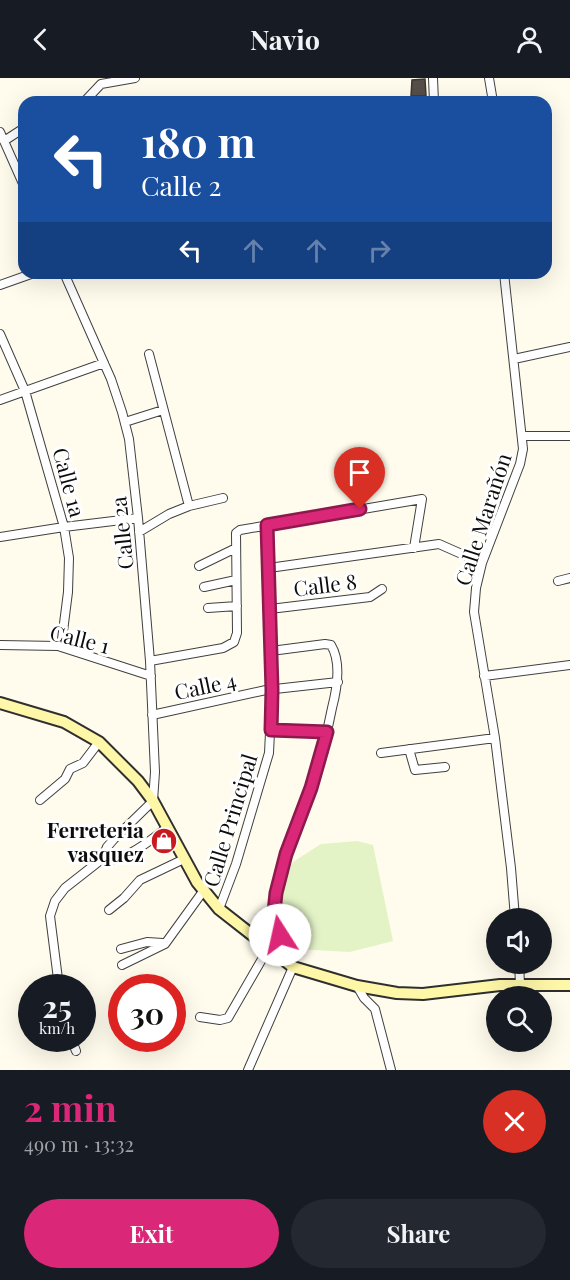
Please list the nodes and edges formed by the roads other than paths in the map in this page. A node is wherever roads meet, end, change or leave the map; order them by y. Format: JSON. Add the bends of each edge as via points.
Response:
{"nodes":[{"id":1,"x":135,"y":78,"type":"edge"},
{"id":2,"x":433,"y":78,"type":"edge"},
{"id":3,"x":489,"y":78,"type":"edge"},
{"id":4,"x":90,"y":96,"type":"edge"},
{"id":5,"x":434,"y":96,"type":"edge"},
{"id":6,"x":492,"y":96,"type":"edge"},
{"id":7,"x":18,"y":131,"type":"edge"},
{"id":8,"x":0,"y":132,"type":"edge"},
{"id":9,"x":4,"y":148,"type":"edge"},
{"id":10,"x":18,"y":175,"type":"edge"},
{"id":11,"x":18,"y":279,"type":"edge"},
{"id":12,"x":67,"y":279,"type":"edge"},
{"id":13,"x":505,"y":279,"type":"edge"},
{"id":14,"x":0,"y":285,"type":"edge"},
{"id":15,"x":0,"y":334,"type":"edge"},
{"id":16,"x":570,"y":347,"type":"edge"},
{"id":17,"x":149,"y":354,"type":"dead end"},
{"id":18,"x":514,"y":359,"type":"junction"},
{"id":19,"x":104,"y":363,"type":"junction"},
{"id":20,"x":24,"y":391,"type":"junction"},
{"id":21,"x":0,"y":400,"type":"edge"},
{"id":22,"x":163,"y":410,"type":"junction"},
{"id":23,"x":125,"y":422,"type":"junction"},
{"id":24,"x":522,"y":436,"type":"junction"},
{"id":25,"x":570,"y":436,"type":"edge"},
{"id":26,"x":223,"y":498,"type":"dead end"},
{"id":27,"x":189,"y":506,"type":"junction"},
{"id":28,"x":138,"y":518,"type":"junction"},
{"id":29,"x":267,"y":525,"type":"junction"},
{"id":30,"x":64,"y":527,"type":"junction"},
{"id":31,"x":139,"y":532,"type":"junction"},
{"id":32,"x":0,"y":537,"type":"edge"},
{"id":33,"x":236,"y":548,"type":"junction"},
{"id":34,"x":414,"y":548,"type":"junction"},
{"id":35,"x":482,"y":563,"type":"junction"},
{"id":36,"x":199,"y":566,"type":"dead end"},
{"id":37,"x":269,"y":567,"type":"junction"},
{"id":38,"x":570,"y":578,"type":"edge"},
{"id":39,"x":236,"y":580,"type":"junction"},
{"id":40,"x":558,"y":581,"type":"dead end"},
{"id":41,"x":204,"y":587,"type":"dead end"},
{"id":42,"x":382,"y":589,"type":"dead end"},
{"id":43,"x":237,"y":606,"type":"junction"},
{"id":44,"x":208,"y":608,"type":"dead end"},
{"id":45,"x":270,"y":609,"type":"junction"},
{"id":46,"x":0,"y":645,"type":"edge"},
{"id":47,"x":61,"y":647,"type":"junction"},
{"id":48,"x":271,"y":651,"type":"junction"},
{"id":49,"x":150,"y":661,"type":"junction"},
{"id":50,"x":570,"y":665,"type":"edge"},
{"id":51,"x":151,"y":676,"type":"junction"},
{"id":52,"x":484,"y":676,"type":"junction"},
{"id":53,"x":338,"y":682,"type":"junction"},
{"id":54,"x":272,"y":690,"type":"junction"},
{"id":55,"x":0,"y":703,"type":"edge"},
{"id":56,"x":152,"y":715,"type":"junction"},
{"id":57,"x":271,"y":730,"type":"junction"},
{"id":58,"x":327,"y":732,"type":"junction"},
{"id":59,"x":495,"y":738,"type":"junction"},
{"id":60,"x":99,"y":742,"type":"junction"},
{"id":61,"x":410,"y":749,"type":"junction"},
{"id":62,"x":381,"y":753,"type":"dead end"},
{"id":63,"x":445,"y":767,"type":"dead end"},
{"id":64,"x":40,"y":800,"type":"dead end"},
{"id":65,"x":153,"y":801,"type":"junction"},
{"id":66,"x":168,"y":828,"type":"junction"},
{"id":67,"x":102,"y":859,"type":"junction"},
{"id":68,"x":184,"y":859,"type":"junction"},
{"id":69,"x":204,"y":890,"type":"junction"},
{"id":70,"x":514,"y":908,"type":"edge"},
{"id":71,"x":219,"y":909,"type":"junction"},
{"id":72,"x":110,"y":910,"type":"dead end"},
{"id":73,"x":165,"y":944,"type":"junction"},
{"id":74,"x":269,"y":947,"type":"junction"},
{"id":75,"x":121,"y":949,"type":"dead end"},
{"id":76,"x":122,"y":965,"type":"dead end"},
{"id":77,"x":293,"y":967,"type":"junction"},
{"id":78,"x":57,"y":974,"type":"edge"},
{"id":79,"x":520,"y":974,"type":"edge"},
{"id":80,"x":520,"y":984,"type":"junction"},
{"id":81,"x":570,"y":985,"type":"edge"},
{"id":82,"x":357,"y":986,"type":"junction"},
{"id":83,"x":200,"y":1017,"type":"dead end"},
{"id":84,"x":248,"y":1070,"type":"edge"},
{"id":85,"x":391,"y":1070,"type":"edge"}],
"edges":[{"from":1,"to":4,"type":"street","via":[[101,84]]},
{"from":2,"to":5,"type":"street"},
{"from":3,"to":6,"type":"street"},
{"from":7,"to":9,"type":"street"},
{"from":8,"to":9,"type":"street"},
{"from":9,"to":10,"type":"street"},
{"from":11,"to":14,"type":"street"},
{"from":12,"to":19,"type":"street","name":"Calle 2a"},
{"from":13,"to":18,"type":"street","name":"Calle Marañón"},
{"from":15,"to":20,"type":"street","name":"Calle 1a"},
{"from":16,"to":18,"type":"street"},
{"from":17,"to":22,"type":"street"},
{"from":18,"to":24,"type":"street","name":"Calle Marañón"},
{"from":19,"to":20,"type":"street"},
{"from":19,"to":23,"type":"street","name":"Calle 2a"},
{"from":20,"to":21,"type":"street"},
{"from":20,"to":30,"type":"street","name":"Calle 1a"},
{"from":22,"to":23,"type":"street"},
{"from":22,"to":27,"type":"street"},
{"from":23,"to":28,"type":"street","name":"Calle 2a"},
{"from":24,"to":25,"type":"street"},
{"from":24,"to":35,"type":"street","name":"Calle Marañón","via":[[520,464]]},
{"from":26,"to":27,"type":"street"},
{"from":27,"to":31,"type":"street"},
{"from":28,"to":30,"type":"street"},
{"from":28,"to":31,"type":"street","name":"Calle 2a"},
{"from":29,"to":33,"type":"street","via":[[240,530],[236,533]]},
{"from":29,"to":34,"type":"street","via":[[422,500]]},
{"from":29,"to":37,"type":"street","name":"Calle Principal"},
{"from":30,"to":32,"type":"street"},
{"from":30,"to":47,"type":"street","name":"Calle 1a","via":[[69,558]]},
{"from":31,"to":49,"type":"street","name":"Calle 2a"},
{"from":33,"to":36,"type":"street"},
{"from":33,"to":39,"type":"street"},
{"from":34,"to":35,"type":"street","via":[[440,544]]},
{"from":34,"to":37,"type":"street"},
{"from":35,"to":52,"type":"street","name":"Calle Marañón","via":[[474,612]]},
{"from":37,"to":45,"type":"street","name":"Calle Principal"},
{"from":38,"to":40,"type":"street"},
{"from":39,"to":41,"type":"street"},
{"from":39,"to":43,"type":"street"},
{"from":42,"to":45,"type":"street","name":"Calle 8","via":[[370,597]]},
{"from":43,"to":44,"type":"street"},
{"from":43,"to":49,"type":"street","via":[[234,642],[223,648]]},
{"from":45,"to":48,"type":"street","name":"Calle Principal"},
{"from":46,"to":47,"type":"street","name":"Calle 1"},
{"from":47,"to":51,"type":"street","name":"Calle 1"},
{"from":48,"to":53,"type":"street","via":[[331,645]]},
{"from":48,"to":54,"type":"street","name":"Calle Principal"},
{"from":49,"to":51,"type":"street","name":"Calle 2a"},
{"from":50,"to":52,"type":"street"},
{"from":51,"to":56,"type":"street","name":"Calle 2a"},
{"from":52,"to":59,"type":"street","name":"Calle Marañón"},
{"from":53,"to":54,"type":"street","name":"Calle 4"},
{"from":53,"to":58,"type":"street"},
{"from":54,"to":56,"type":"street","name":"Calle 4"},
{"from":54,"to":57,"type":"street","name":"Calle Principal"},
{"from":55,"to":60,"type":"main road","via":[[64,722]]},
{"from":56,"to":65,"type":"street","name":"Calle 2a"},
{"from":57,"to":58,"type":"street"},
{"from":57,"to":71,"type":"street","name":"Calle Principal","via":[[266,770]]},
{"from":58,"to":77,"type":"street","via":[[276,893],[274,912]]},
{"from":59,"to":61,"type":"street"},
{"from":59,"to":70,"type":"street","name":"Calle Marañón"},
{"from":60,"to":64,"type":"street","via":[[82,764],[70,769],[65,779]]},
{"from":60,"to":65,"type":"main road"},
{"from":61,"to":62,"type":"street"},
{"from":61,"to":63,"type":"street","via":[[415,770]]},
{"from":65,"to":66,"type":"main road"},
{"from":65,"to":67,"type":"street","via":[[114,839]]},
{"from":66,"to":67,"type":"street","via":[[122,857]]},
{"from":66,"to":68,"type":"main road"},
{"from":67,"to":78,"type":"street","via":[[65,888],[51,908]]},
{"from":68,"to":69,"type":"main road"},
{"from":68,"to":72,"type":"street","via":[[140,880]]},
{"from":69,"to":71,"type":"main road"},
{"from":69,"to":73,"type":"street"},
{"from":71,"to":74,"type":"main road"},
{"from":73,"to":75,"type":"street","via":[[147,942]]},
{"from":73,"to":76,"type":"street"},
{"from":74,"to":77,"type":"main road"},
{"from":74,"to":83,"type":"street","via":[[228,1017]]},
{"from":77,"to":82,"type":"main road"},
{"from":77,"to":84,"type":"street"},
{"from":79,"to":80,"type":"street"},
{"from":80,"to":81,"type":"main road"},
{"from":80,"to":82,"type":"main road","via":[[423,994]]},
{"from":82,"to":85,"type":"street","via":[[375,1009]]}]}
